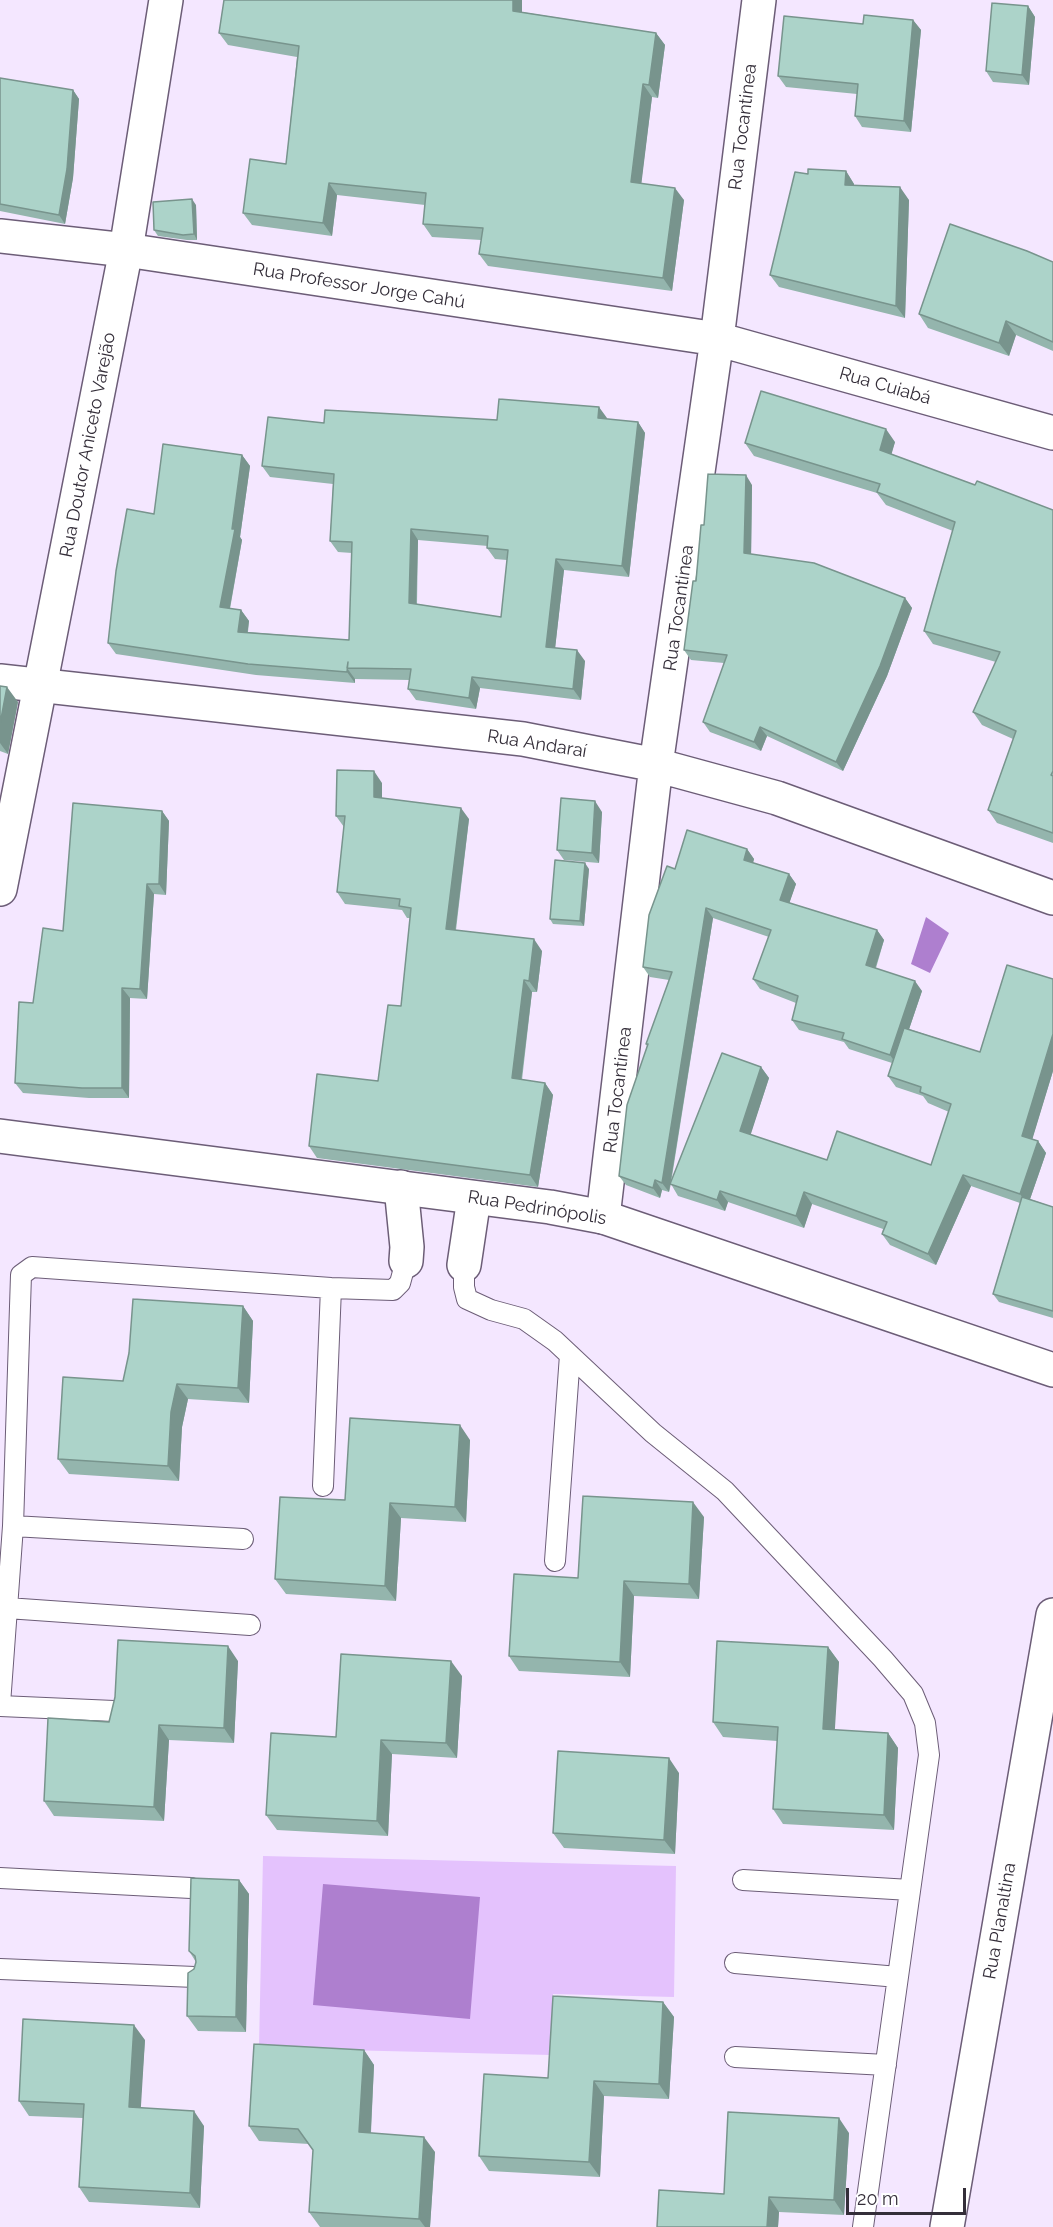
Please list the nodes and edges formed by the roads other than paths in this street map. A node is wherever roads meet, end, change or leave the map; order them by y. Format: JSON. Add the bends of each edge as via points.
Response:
{"nodes":[{"id":1,"x":166,"y":0,"type":"edge"},
{"id":2,"x":759,"y":0,"type":"edge"},
{"id":3,"x":0,"y":236,"type":"edge"},
{"id":4,"x":126,"y":250,"type":"junction"},
{"id":5,"x":717,"y":339,"type":"junction"},
{"id":6,"x":1053,"y":433,"type":"edge"},
{"id":7,"x":0,"y":681,"type":"edge"},
{"id":8,"x":41,"y":687,"type":"junction"},
{"id":9,"x":656,"y":765,"type":"junction"},
{"id":10,"x":0,"y":888,"type":"edge"},
{"id":11,"x":1053,"y":898,"type":"edge"},
{"id":12,"x":0,"y":1136,"type":"edge"},
{"id":13,"x":401,"y":1187,"type":"junction"},
{"id":14,"x":474,"y":1198,"type":"junction"},
{"id":15,"x":603,"y":1217,"type":"junction"},
{"id":16,"x":406,"y":1261,"type":"joint"},
{"id":17,"x":464,"y":1265,"type":"joint"},
{"id":18,"x":331,"y":1288,"type":"junction"},
{"id":19,"x":570,"y":1354,"type":"junction"},
{"id":20,"x":1053,"y":1370,"type":"edge"},
{"id":21,"x":323,"y":1486,"type":"dead end"},
{"id":22,"x":13,"y":1526,"type":"junction"},
{"id":23,"x":243,"y":1539,"type":"dead end"},
{"id":24,"x":555,"y":1561,"type":"dead end"},
{"id":25,"x":7,"y":1608,"type":"junction"},
{"id":26,"x":1053,"y":1615,"type":"edge"},
{"id":27,"x":250,"y":1625,"type":"dead end"},
{"id":28,"x":0,"y":1705,"type":"edge"},
{"id":29,"x":114,"y":1711,"type":"edge"},
{"id":30,"x":0,"y":1878,"type":"edge"},
{"id":31,"x":743,"y":1880,"type":"dead end"},
{"id":32,"x":192,"y":1888,"type":"edge"},
{"id":33,"x":910,"y":1890,"type":"junction"},
{"id":34,"x":735,"y":1963,"type":"dead end"},
{"id":35,"x":0,"y":1969,"type":"edge"},
{"id":36,"x":195,"y":1977,"type":"edge"},
{"id":37,"x":898,"y":1977,"type":"junction"},
{"id":38,"x":735,"y":2057,"type":"dead end"},
{"id":39,"x":886,"y":2065,"type":"junction"},
{"id":40,"x":863,"y":2227,"type":"edge"},
{"id":41,"x":947,"y":2227,"type":"edge"}],
"edges":[{"from":1,"to":4,"type":"street","name":"Rua Doutor Aniceto Varejão"},
{"from":2,"to":5,"type":"street","name":"Rua Tocantinea"},
{"from":3,"to":4,"type":"street","name":"Rua Professor Jorge Cahú"},
{"from":4,"to":5,"type":"street","name":"Rua Professor Jorge Cahú"},
{"from":4,"to":8,"type":"street","name":"Rua Doutor Aniceto Varejão"},
{"from":5,"to":6,"type":"street","name":"Rua Cuiabá"},
{"from":5,"to":9,"type":"street","name":"Rua Tocantinea"},
{"from":7,"to":8,"type":"street","name":"Rua Andaraí"},
{"from":8,"to":9,"type":"street","name":"Rua Andaraí","via":[[523,739]]},
{"from":8,"to":10,"type":"street","name":"Rua Doutor Aniceto Varejão"},
{"from":9,"to":11,"type":"street","name":"Rua Andaraí","via":[[777,798]]},
{"from":9,"to":15,"type":"street","name":"Rua Tocantinea"},
{"from":12,"to":13,"type":"street","name":"Rua Pedrinópolis"},
{"from":13,"to":14,"type":"street","name":"Rua Pedrinópolis"},
{"from":13,"to":16,"type":"street"},
{"from":14,"to":15,"type":"street","name":"Rua Pedrinópolis"},
{"from":14,"to":17,"type":"street"},
{"from":15,"to":20,"type":"street","name":"Rua Pedrinópolis"},
{"from":16,"to":18,"type":"lane","via":[[400,1283],[393,1290]]},
{"from":17,"to":19,"type":"lane","via":[[467,1299],[524,1318]]},
{"from":18,"to":21,"type":"lane"},
{"from":18,"to":22,"type":"lane","via":[[32,1267],[21,1275]]},
{"from":19,"to":24,"type":"lane"},
{"from":19,"to":33,"type":"lane","via":[[653,1433],[725,1491],[913,1694],[925,1723],[929,1755]]},
{"from":22,"to":23,"type":"lane"},
{"from":22,"to":25,"type":"lane"},
{"from":25,"to":27,"type":"lane"},
{"from":25,"to":28,"type":"lane"},
{"from":26,"to":41,"type":"street","name":"Rua Planaltina"},
{"from":28,"to":29,"type":"lane"},
{"from":30,"to":32,"type":"lane"},
{"from":31,"to":33,"type":"lane"},
{"from":33,"to":37,"type":"lane"},
{"from":34,"to":37,"type":"lane"},
{"from":35,"to":36,"type":"lane"},
{"from":37,"to":39,"type":"lane"},
{"from":38,"to":39,"type":"lane"},
{"from":39,"to":40,"type":"lane"}]}
